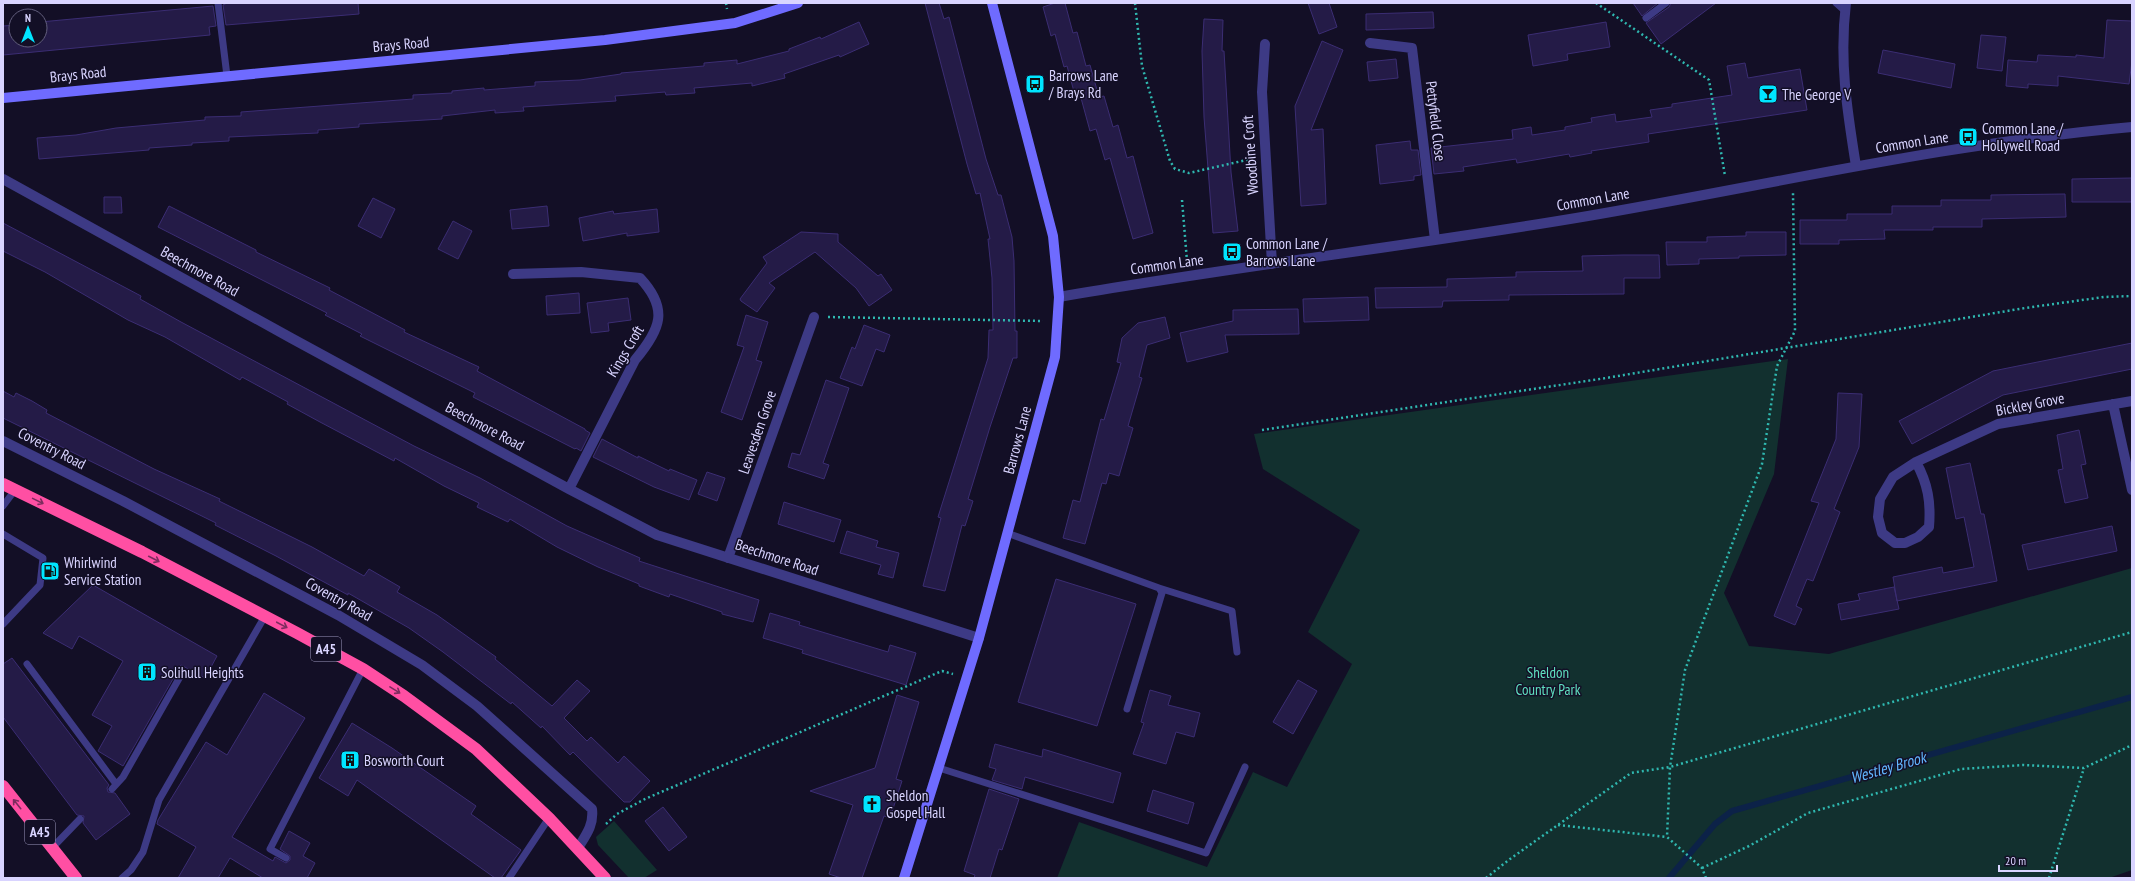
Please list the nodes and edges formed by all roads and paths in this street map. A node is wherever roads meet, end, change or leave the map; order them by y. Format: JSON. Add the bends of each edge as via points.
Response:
{"nodes":[{"id":1,"x":218,"y":3,"type":"edge"},
{"id":2,"x":798,"y":3,"type":"edge"},
{"id":3,"x":992,"y":3,"type":"edge"},
{"id":4,"x":1135,"y":3,"type":"edge"},
{"id":5,"x":1596,"y":3,"type":"edge"},
{"id":6,"x":1666,"y":3,"type":"edge"},
{"id":7,"x":1836,"y":3,"type":"edge"},
{"id":8,"x":1845,"y":7,"type":"edge"},
{"id":9,"x":1646,"y":18,"type":"dead end"},
{"id":10,"x":1370,"y":43,"type":"dead end"},
{"id":11,"x":1265,"y":44,"type":"dead end"},
{"id":12,"x":227,"y":76,"type":"junction"},
{"id":13,"x":3,"y":98,"type":"edge"},
{"id":14,"x":2132,"y":127,"type":"edge"},
{"id":15,"x":1265,"y":155,"type":"junction"},
{"id":16,"x":1856,"y":166,"type":"junction"},
{"id":17,"x":1793,"y":178,"type":"junction"},
{"id":18,"x":3,"y":179,"type":"edge"},
{"id":19,"x":1727,"y":189,"type":"junction"},
{"id":20,"x":1182,"y":200,"type":"dead end"},
{"id":21,"x":1435,"y":240,"type":"junction"},
{"id":22,"x":1272,"y":264,"type":"junction"},
{"id":23,"x":513,"y":274,"type":"dead end"},
{"id":24,"x":1189,"y":276,"type":"junction"},
{"id":25,"x":2132,"y":296,"type":"edge"},
{"id":26,"x":1059,"y":297,"type":"junction"},
{"id":27,"x":814,"y":317,"type":"joint"},
{"id":28,"x":1057,"y":322,"type":"junction"},
{"id":29,"x":1786,"y":349,"type":"junction"},
{"id":30,"x":2132,"y":401,"type":"edge"},
{"id":31,"x":2113,"y":404,"type":"junction"},
{"id":32,"x":1262,"y":430,"type":"dead end"},
{"id":33,"x":3,"y":441,"type":"edge"},
{"id":34,"x":1916,"y":462,"type":"junction"},
{"id":35,"x":3,"y":484,"type":"edge"},
{"id":36,"x":569,"y":489,"type":"junction"},
{"id":37,"x":15,"y":490,"type":"junction"},
{"id":38,"x":2132,"y":490,"type":"edge"},
{"id":39,"x":3,"y":506,"type":"edge"},
{"id":40,"x":1007,"y":533,"type":"junction"},
{"id":41,"x":3,"y":534,"type":"edge"},
{"id":42,"x":728,"y":558,"type":"junction"},
{"id":43,"x":1159,"y":588,"type":"junction"},
{"id":44,"x":265,"y":616,"type":"junction"},
{"id":45,"x":3,"y":624,"type":"edge"},
{"id":46,"x":2132,"y":632,"type":"edge"},
{"id":47,"x":979,"y":638,"type":"junction"},
{"id":48,"x":1237,"y":652,"type":"dead end"},
{"id":49,"x":27,"y":664,"type":"dead end"},
{"id":50,"x":363,"y":669,"type":"junction"},
{"id":51,"x":181,"y":675,"type":"dead end"},
{"id":52,"x":967,"y":677,"type":"junction"},
{"id":53,"x":1127,"y":709,"type":"dead end"},
{"id":54,"x":2132,"y":745,"type":"edge"},
{"id":55,"x":1245,"y":767,"type":"dead end"},
{"id":56,"x":1670,"y":767,"type":"junction"},
{"id":57,"x":939,"y":768,"type":"junction"},
{"id":58,"x":2084,"y":768,"type":"junction"},
{"id":59,"x":3,"y":786,"type":"edge"},
{"id":60,"x":549,"y":818,"type":"junction"},
{"id":61,"x":80,"y":819,"type":"dead end"},
{"id":62,"x":1557,"y":825,"type":"junction"},
{"id":63,"x":591,"y":828,"type":"junction"},
{"id":64,"x":1667,"y":837,"type":"junction"},
{"id":65,"x":52,"y":848,"type":"junction"},
{"id":66,"x":578,"y":848,"type":"junction"},
{"id":67,"x":286,"y":858,"type":"dead end"},
{"id":68,"x":1702,"y":868,"type":"junction"},
{"id":69,"x":76,"y":878,"type":"edge"},
{"id":70,"x":122,"y":878,"type":"edge"},
{"id":71,"x":509,"y":878,"type":"edge"},
{"id":72,"x":605,"y":878,"type":"edge"},
{"id":73,"x":904,"y":878,"type":"edge"},
{"id":74,"x":1486,"y":878,"type":"edge"},
{"id":75,"x":1706,"y":878,"type":"edge"},
{"id":76,"x":2049,"y":878,"type":"edge"}],
"edges":[{"from":1,"to":12,"type":"lane"},
{"from":2,"to":12,"type":"street","name":"Brays Road","via":[[735,23],[612,39]]},
{"from":3,"to":26,"type":"street","name":"Barrows Lane","via":[[1053,236]]},
{"from":4,"to":15,"type":"path","via":[[1142,66],[1170,161],[1175,169],[1189,173]]},
{"from":5,"to":19,"type":"path","via":[[1709,80]]},
{"from":6,"to":9,"type":"lane"},
{"from":7,"to":8,"type":"lane"},
{"from":8,"to":16,"type":"street","via":[[1845,98]]},
{"from":10,"to":21,"type":"street","name":"Pettyfield Close","via":[[1412,48]]},
{"from":11,"to":15,"type":"street","name":"Woodbine Croft","via":[[1262,92]]},
{"from":12,"to":13,"type":"street","name":"Brays Road"},
{"from":14,"to":16,"type":"street","name":"Common Lane","via":[[2057,134]]},
{"from":15,"to":22,"type":"street","name":"Woodbine Croft"},
{"from":16,"to":17,"type":"street","name":"Common Lane"},
{"from":17,"to":19,"type":"street","name":"Common Lane"},
{"from":17,"to":29,"type":"path","via":[[1794,331]]},
{"from":18,"to":36,"type":"street","name":"Beechmore Road"},
{"from":19,"to":21,"type":"street","name":"Common Lane","via":[[1590,216]]},
{"from":20,"to":24,"type":"path"},
{"from":21,"to":22,"type":"street","name":"Common Lane"},
{"from":22,"to":24,"type":"street","name":"Common Lane"},
{"from":23,"to":36,"type":"street","name":"Kings Croft","via":[[581,272],[640,278],[652,291],[659,311],[657,328],[650,342],[635,360]]},
{"from":24,"to":26,"type":"street","name":"Common Lane"},
{"from":25,"to":29,"type":"path","via":[[2025,308]]},
{"from":26,"to":28,"type":"street","name":"Barrows Lane"},
{"from":27,"to":28,"type":"path"},
{"from":27,"to":42,"type":"street","name":"Leavesden Grove"},
{"from":28,"to":40,"type":"street","name":"Barrows Lane","via":[[1055,357]]},
{"from":29,"to":32,"type":"path"},
{"from":29,"to":56,"type":"path","via":[[1777,366],[1762,464],[1685,670]]},
{"from":30,"to":31,"type":"street","name":"Bickley Grove"},
{"from":31,"to":34,"type":"street","name":"Bickley Grove","via":[[1998,424]]},
{"from":31,"to":38,"type":"street"},
{"from":33,"to":63,"type":"street","name":"Coventry Road","via":[[123,501],[338,615],[422,665],[477,706],[592,809]]},
{"from":34,"to":34,"type":"street","name":"Bickley Grove","via":[[1893,477],[1880,499],[1878,517],[1882,533],[1895,543],[1906,544],[1929,527],[1930,509],[1925,479]]},
{"from":35,"to":37,"type":"highway","number":"A45"},
{"from":36,"to":42,"type":"street","name":"Beechmore Road","via":[[658,535]]},
{"from":37,"to":39,"type":"lane"},
{"from":37,"to":44,"type":"highway","number":"A45","one_way":true},
{"from":40,"to":43,"type":"lane"},
{"from":40,"to":47,"type":"street","name":"Barrows Lane"},
{"from":41,"to":45,"type":"lane","via":[[43,558],[40,585]]},
{"from":42,"to":47,"type":"street","name":"Beechmore Road"},
{"from":43,"to":48,"type":"lane","via":[[1232,611]]},
{"from":43,"to":53,"type":"lane","via":[[1162,593]]},
{"from":44,"to":50,"type":"highway","number":"A45","one_way":true},
{"from":44,"to":70,"type":"lane","via":[[159,800],[143,852]]},
{"from":46,"to":56,"type":"path"},
{"from":47,"to":52,"type":"street","name":"Barrows Lane"},
{"from":49,"to":51,"type":"lane","via":[[114,786],[123,777]]},
{"from":50,"to":60,"type":"highway","number":"A45","one_way":true,"via":[[476,749]]},
{"from":50,"to":67,"type":"lane","via":[[270,849]]},
{"from":52,"to":57,"type":"street","name":"Barrows Lane"},
{"from":52,"to":63,"type":"path","via":[[942,671],[645,799],[617,814],[596,834]]},
{"from":54,"to":58,"type":"path"},
{"from":55,"to":57,"type":"lane","via":[[1206,853]]},
{"from":56,"to":62,"type":"path","via":[[1631,773]]},
{"from":56,"to":64,"type":"path"},
{"from":57,"to":73,"type":"street","name":"Barrows Lane"},
{"from":58,"to":68,"type":"path","via":[[2024,765],[1960,769],[1808,813],[1749,846]]},
{"from":58,"to":76,"type":"path"},
{"from":65,"to":59,"type":"highway","number":"A45","one_way":true},
{"from":60,"to":66,"type":"highway","number":"A45"},
{"from":60,"to":71,"type":"lane"},
{"from":61,"to":65,"type":"lane"},
{"from":62,"to":64,"type":"path"},
{"from":62,"to":74,"type":"path"},
{"from":63,"to":66,"type":"street"},
{"from":64,"to":68,"type":"path"},
{"from":65,"to":69,"type":"highway","number":"A45"},
{"from":66,"to":72,"type":"highway","number":"A45"},
{"from":68,"to":75,"type":"path"}]}
